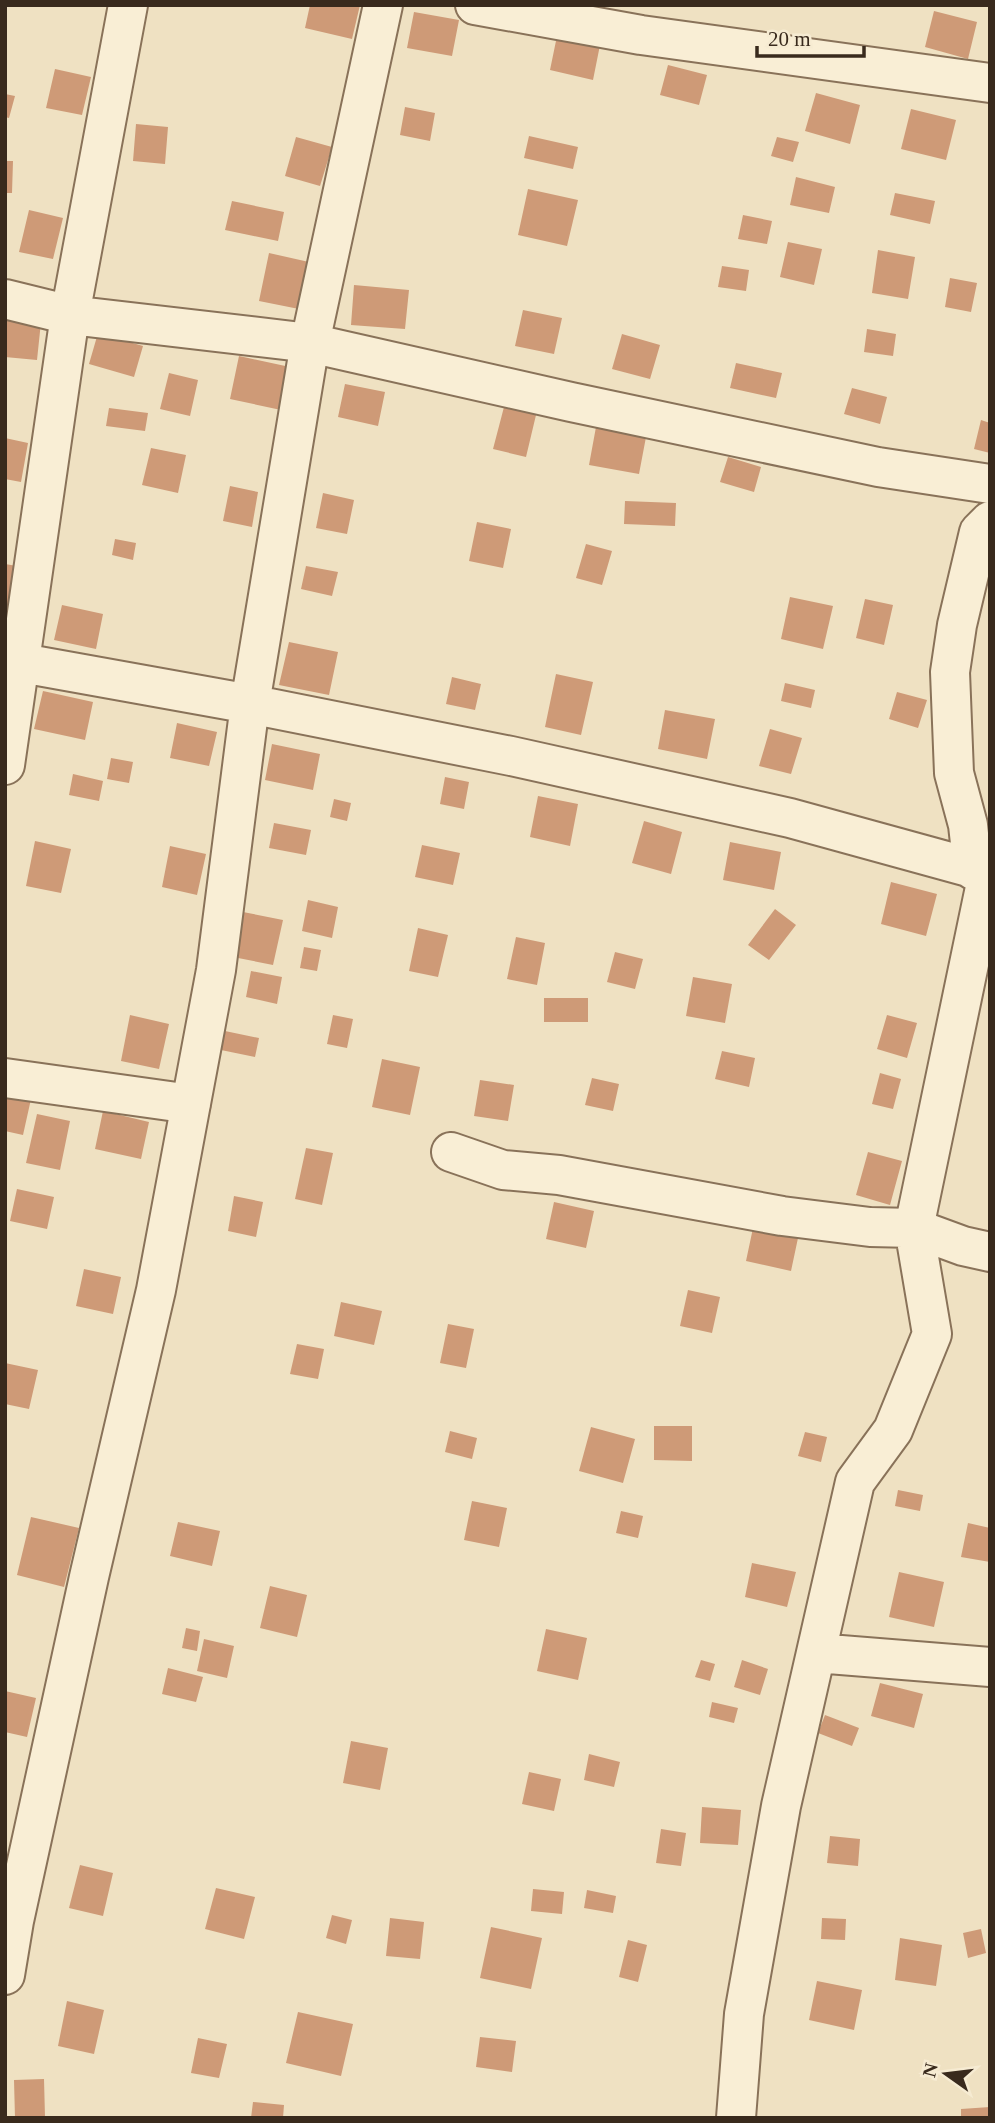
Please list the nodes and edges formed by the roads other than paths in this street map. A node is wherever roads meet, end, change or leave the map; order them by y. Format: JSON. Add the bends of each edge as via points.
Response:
{"nodes":[{"id":1,"x":128,"y":5,"type":"edge"},
{"id":2,"x":383,"y":5,"type":"edge"},
{"id":3,"x":474,"y":5,"type":"edge"},
{"id":4,"x":990,"y":83,"type":"edge"},
{"id":5,"x":5,"y":299,"type":"edge"},
{"id":6,"x":70,"y":315,"type":"junction"},
{"id":7,"x":310,"y":343,"type":"junction"},
{"id":8,"x":990,"y":484,"type":"edge"},
{"id":9,"x":990,"y":521,"type":"edge"},
{"id":10,"x":13,"y":661,"type":"edge"},
{"id":11,"x":250,"y":704,"type":"junction"},
{"id":12,"x":5,"y":765,"type":"edge"},
{"id":13,"x":984,"y":872,"type":"edge"},
{"id":14,"x":5,"y":1078,"type":"edge"},
{"id":15,"x":191,"y":1104,"type":"junction"},
{"id":16,"x":451,"y":1153,"type":"dead end"},
{"id":17,"x":914,"y":1228,"type":"junction"},
{"id":18,"x":990,"y":1252,"type":"edge"},
{"id":19,"x":816,"y":1653,"type":"junction"},
{"id":20,"x":990,"y":1667,"type":"edge"},
{"id":21,"x":5,"y":1975,"type":"edge"},
{"id":22,"x":736,"y":2118,"type":"edge"}],
"edges":[{"from":1,"to":6,"type":"street"},
{"from":2,"to":7,"type":"street"},
{"from":3,"to":4,"type":"street","via":[[640,35]]},
{"from":5,"to":6,"type":"street"},
{"from":6,"to":7,"type":"street"},
{"from":6,"to":10,"type":"street"},
{"from":7,"to":8,"type":"street","via":[[878,467]]},
{"from":7,"to":11,"type":"street"},
{"from":9,"to":13,"type":"street","via":[[979,532],[950,672],[954,773]]},
{"from":10,"to":11,"type":"street"},
{"from":10,"to":12,"type":"street"},
{"from":11,"to":13,"type":"street","via":[[790,818]]},
{"from":11,"to":15,"type":"street","via":[[216,970]]},
{"from":13,"to":17,"type":"street"},
{"from":14,"to":15,"type":"street"},
{"from":15,"to":21,"type":"street","via":[[156,1290],[86,1591]]},
{"from":16,"to":17,"type":"street","via":[[503,1170],[559,1175],[782,1216]]},
{"from":17,"to":18,"type":"street"},
{"from":17,"to":19,"type":"street","via":[[932,1334],[892,1430],[855,1482]]},
{"from":19,"to":20,"type":"street"},
{"from":19,"to":22,"type":"street","via":[[781,1806],[744,2014]]}]}
